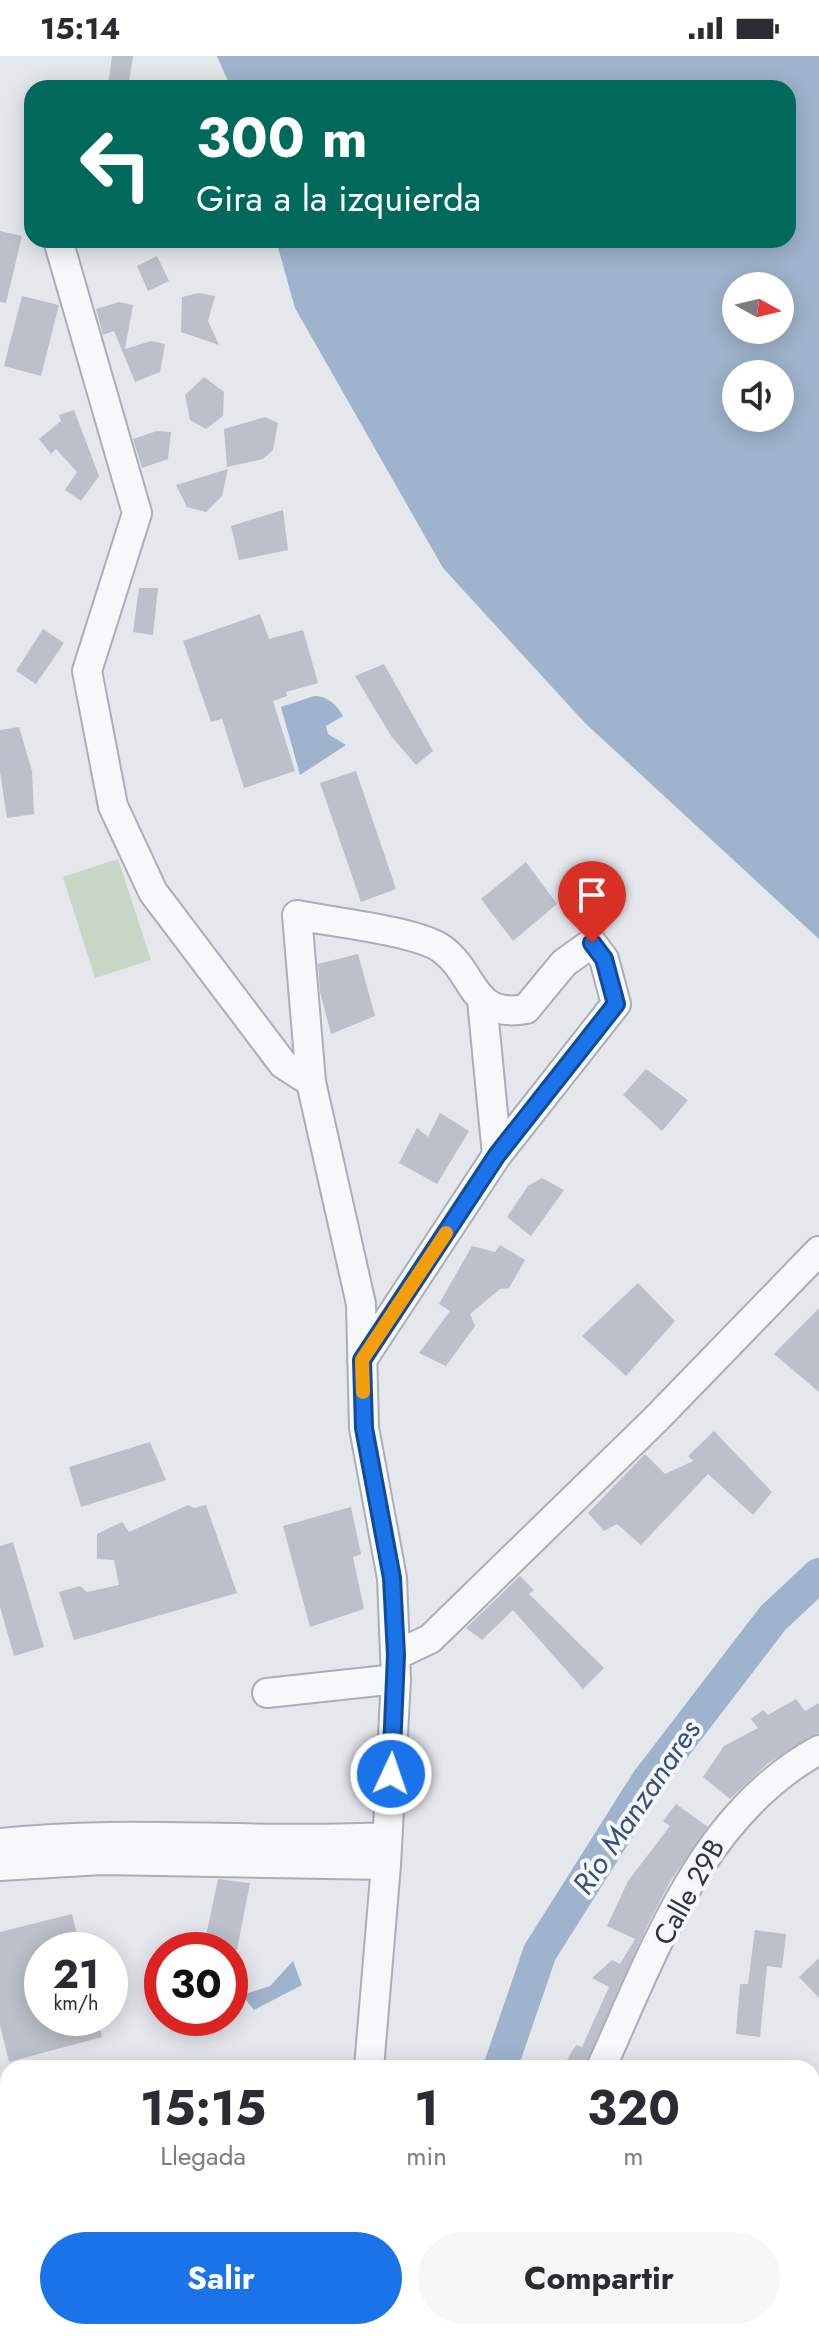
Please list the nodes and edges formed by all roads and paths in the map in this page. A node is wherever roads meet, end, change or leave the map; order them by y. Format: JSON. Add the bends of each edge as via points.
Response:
{"nodes":[{"id":1,"x":60,"y":248,"type":"edge"},
{"id":2,"x":482,"y":1000,"type":"junction"},
{"id":3,"x":311,"y":1082,"type":"junction"},
{"id":4,"x":497,"y":1155,"type":"junction"},
{"id":5,"x":819,"y":1251,"type":"edge"},
{"id":6,"x":362,"y":1360,"type":"junction"},
{"id":7,"x":396,"y":1667,"type":"junction"},
{"id":8,"x":267,"y":1693,"type":"dead end"},
{"id":9,"x":819,"y":1750,"type":"edge"},
{"id":10,"x":45,"y":1838,"type":"junction"},
{"id":11,"x":0,"y":1843,"type":"edge"},
{"id":12,"x":387,"y":1851,"type":"junction"},
{"id":13,"x":0,"y":1866,"type":"edge"},
{"id":14,"x":370,"y":2060,"type":"edge"},
{"id":15,"x":605,"y":2060,"type":"edge"}],
"edges":[{"from":1,"to":3,"type":"street","via":[[137,513],[87,671],[113,806],[153,892],[283,1064]]},
{"from":2,"to":3,"type":"street","via":[[443,950],[416,938],[297,915]]},
{"from":2,"to":4,"type":"street"},
{"from":2,"to":4,"type":"street","via":[[505,1013],[526,1009],[564,963],[592,943],[604,959],[616,1004]]},
{"from":3,"to":6,"type":"street","via":[[361,1304]]},
{"from":4,"to":6,"type":"street"},
{"from":5,"to":7,"type":"street","via":[[655,1420]]},
{"from":6,"to":7,"type":"street","via":[[364,1428],[392,1578]]},
{"from":7,"to":8,"type":"street"},
{"from":7,"to":12,"type":"street"},
{"from":9,"to":15,"type":"street","name":"Calle 29B","via":[[791,1765],[720,1833],[674,1914]]},
{"from":10,"to":11,"type":"street"},
{"from":10,"to":12,"type":"street","via":[[298,1840]]},
{"from":10,"to":13,"type":"street"},
{"from":12,"to":14,"type":"street"}]}
